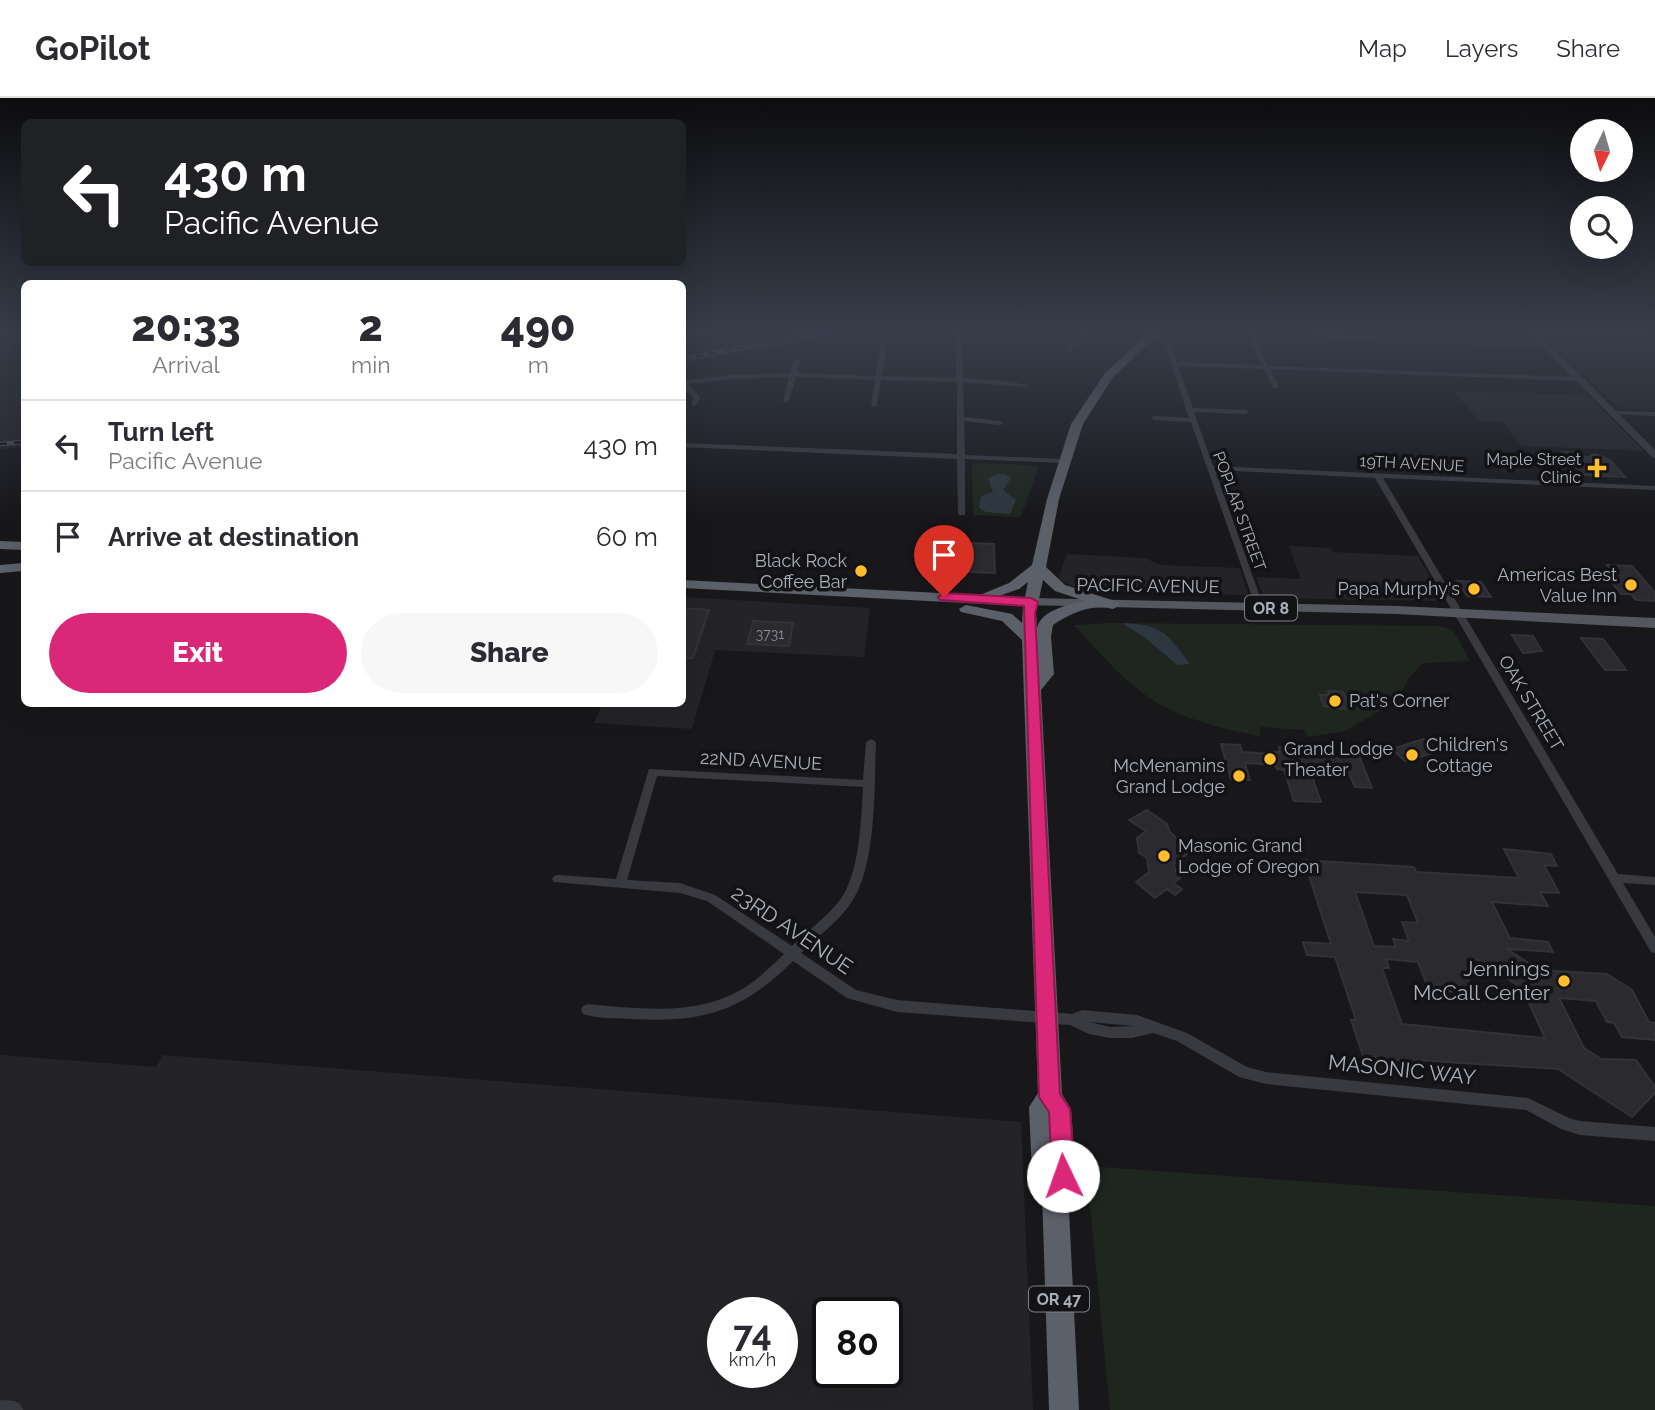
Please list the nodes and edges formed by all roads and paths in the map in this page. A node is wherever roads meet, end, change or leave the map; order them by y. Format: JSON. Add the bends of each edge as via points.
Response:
{"nodes":[{"id":1,"x":695,"y":395,"type":"edge"},
{"id":2,"x":788,"y":395,"type":"edge"},
{"id":3,"x":875,"y":395,"type":"edge"},
{"id":4,"x":961,"y":395,"type":"edge"},
{"id":5,"x":1093,"y":395,"type":"edge"},
{"id":6,"x":1185,"y":395,"type":"edge"},
{"id":7,"x":1594,"y":395,"type":"edge"},
{"id":8,"x":786,"y":401,"type":"dead end"},
{"id":9,"x":694,"y":404,"type":"dead end"},
{"id":10,"x":874,"y":405,"type":"dead end"},
{"id":11,"x":1190,"y":410,"type":"junction"},
{"id":12,"x":1246,"y":412,"type":"dead end"},
{"id":13,"x":1612,"y":413,"type":"junction"},
{"id":14,"x":1655,"y":414,"type":"edge"},
{"id":15,"x":1154,"y":418,"type":"dead end"},
{"id":16,"x":961,"y":419,"type":"junction"},
{"id":17,"x":1194,"y":420,"type":"junction"},
{"id":18,"x":1000,"y":423,"type":"dead end"},
{"id":19,"x":686,"y":445,"type":"edge"},
{"id":20,"x":1655,"y":455,"type":"edge"},
{"id":21,"x":962,"y":457,"type":"junction"},
{"id":22,"x":1064,"y":461,"type":"junction"},
{"id":23,"x":1210,"y":468,"type":"junction"},
{"id":24,"x":1377,"y":475,"type":"junction"},
{"id":25,"x":1655,"y":488,"type":"edge"},
{"id":26,"x":962,"y":513,"type":"dead end"},
{"id":27,"x":0,"y":545,"type":"edge"},
{"id":28,"x":21,"y":546,"type":"edge"},
{"id":29,"x":21,"y":567,"type":"edge"},
{"id":30,"x":1038,"y":567,"type":"junction"},
{"id":31,"x":0,"y":569,"type":"edge"},
{"id":32,"x":686,"y":584,"type":"edge"},
{"id":33,"x":863,"y":593,"type":"junction"},
{"id":34,"x":972,"y":599,"type":"junction"},
{"id":35,"x":1031,"y":602,"type":"junction"},
{"id":36,"x":1091,"y":604,"type":"junction"},
{"id":37,"x":1113,"y":605,"type":"junction"},
{"id":38,"x":1260,"y":608,"type":"junction"},
{"id":39,"x":1457,"y":613,"type":"junction"},
{"id":40,"x":1655,"y":623,"type":"edge"},
{"id":41,"x":1030,"y":639,"type":"junction"},
{"id":42,"x":1032,"y":690,"type":"junction"},
{"id":43,"x":871,"y":742,"type":"dead end"},
{"id":44,"x":868,"y":784,"type":"junction"},
{"id":45,"x":1614,"y":878,"type":"junction"},
{"id":46,"x":558,"y":879,"type":"dead end"},
{"id":47,"x":1655,"y":881,"type":"edge"},
{"id":48,"x":620,"y":884,"type":"junction"},
{"id":49,"x":1655,"y":948,"type":"edge"},
{"id":50,"x":791,"y":955,"type":"junction"},
{"id":51,"x":587,"y":1010,"type":"dead end"},
{"id":52,"x":1047,"y":1018,"type":"junction"},
{"id":53,"x":1655,"y":1134,"type":"edge"},
{"id":54,"x":0,"y":1409,"type":"edge"},
{"id":55,"x":14,"y":1410,"type":"edge"},
{"id":56,"x":1064,"y":1410,"type":"edge"}],
"edges":[{"from":1,"to":9,"type":"street"},
{"from":2,"to":8,"type":"street"},
{"from":3,"to":10,"type":"street"},
{"from":4,"to":16,"type":"street"},
{"from":5,"to":22,"type":"highway","number":"OR 47"},
{"from":6,"to":11,"type":"street","name":"POPLAR STREET"},
{"from":7,"to":13,"type":"street"},
{"from":11,"to":12,"type":"street"},
{"from":11,"to":17,"type":"street","name":"POPLAR STREET"},
{"from":13,"to":14,"type":"street"},
{"from":13,"to":20,"type":"street"},
{"from":15,"to":17,"type":"street"},
{"from":16,"to":18,"type":"street"},
{"from":16,"to":21,"type":"street"},
{"from":17,"to":23,"type":"street","name":"POPLAR STREET"},
{"from":19,"to":21,"type":"street"},
{"from":21,"to":22,"type":"street"},
{"from":21,"to":26,"type":"street"},
{"from":22,"to":30,"type":"highway","number":"OR 47"},
{"from":23,"to":24,"type":"street","name":"19TH AVENUE"},
{"from":23,"to":38,"type":"street","name":"POPLAR STREET"},
{"from":24,"to":25,"type":"street","name":"19TH AVENUE"},
{"from":24,"to":39,"type":"street","name":"OAK STREET"},
{"from":27,"to":28,"type":"highway"},
{"from":29,"to":31,"type":"highway"},
{"from":30,"to":34,"type":"highway","via":[[1014,586]]},
{"from":30,"to":35,"type":"highway","number":"OR 47"},
{"from":30,"to":37,"type":"highway","via":[[1060,588]]},
{"from":32,"to":33,"type":"highway","name":"PACIFIC AVENUE","number":"OR 8"},
{"from":33,"to":34,"type":"highway","name":"PACIFIC AVENUE","number":"OR 8"},
{"from":33,"to":41,"type":"highway","via":[[898,606],[999,614]]},
{"from":34,"to":35,"type":"highway","name":"PACIFIC AVENUE","number":"OR 8"},
{"from":35,"to":36,"type":"main road","name":"PACIFIC AVENUE","number":"OR 8"},
{"from":35,"to":41,"type":"highway","number":"OR 47"},
{"from":36,"to":37,"type":"main road","name":"PACIFIC AVENUE","number":"OR 8"},
{"from":36,"to":42,"type":"highway","via":[[1064,611],[1045,623],[1046,674]]},
{"from":37,"to":38,"type":"main road","name":"PACIFIC AVENUE","number":"OR 8"},
{"from":38,"to":39,"type":"main road","name":"PACIFIC AVENUE","number":"OR 8"},
{"from":39,"to":40,"type":"main road","name":"PACIFIC AVENUE","number":"OR 8"},
{"from":39,"to":45,"type":"street","name":"OAK STREET"},
{"from":41,"to":42,"type":"highway","number":"OR 47"},
{"from":42,"to":52,"type":"highway","number":"OR 47"},
{"from":43,"to":44,"type":"street"},
{"from":44,"to":48,"type":"street","name":"22ND AVENUE","via":[[653,772]]},
{"from":44,"to":50,"type":"street","via":[[853,889],[844,904]]},
{"from":45,"to":47,"type":"street"},
{"from":45,"to":49,"type":"street","name":"OAK STREET"},
{"from":46,"to":48,"type":"street","name":"23RD AVENUE"},
{"from":48,"to":50,"type":"street","name":"23RD AVENUE","via":[[680,888],[711,898]]},
{"from":50,"to":51,"type":"street","via":[[751,990],[724,1006],[657,1016]]},
{"from":50,"to":52,"type":"street","name":"23RD AVENUE","via":[[852,994],[897,1006]]},
{"from":52,"to":53,"type":"street","name":"MASONIC WAY","via":[[1072,1020],[1084,1029],[1138,1033],[1150,1028],[1182,1037],[1253,1076],[1528,1104],[1580,1128]]},
{"from":52,"to":56,"type":"highway","number":"OR 47","via":[[1050,1097],[1041,1107],[1044,1174],[1055,1189]]},
{"from":54,"to":55,"type":"street"}]}
